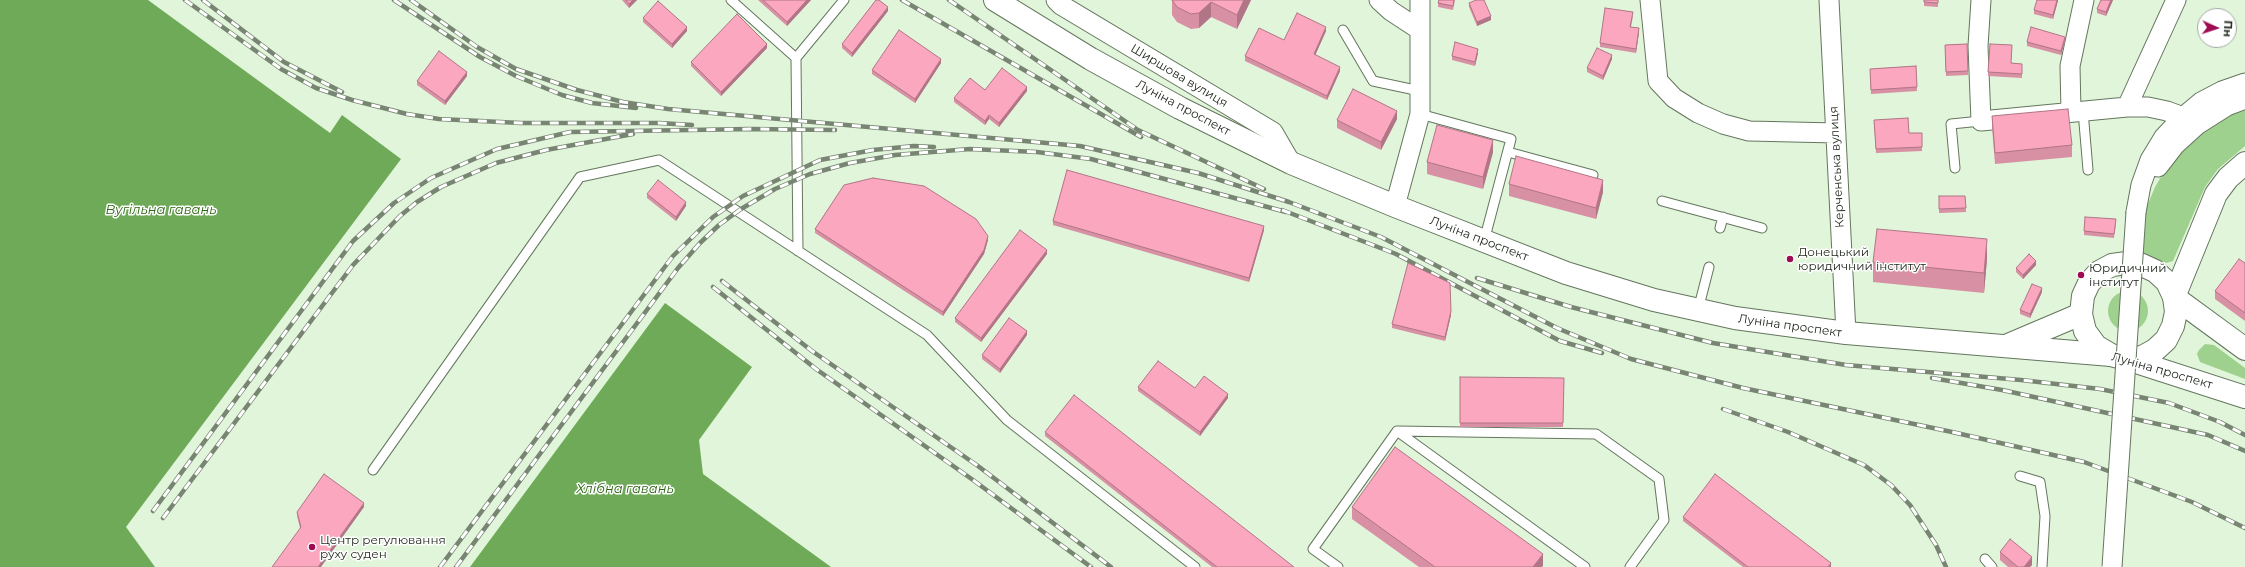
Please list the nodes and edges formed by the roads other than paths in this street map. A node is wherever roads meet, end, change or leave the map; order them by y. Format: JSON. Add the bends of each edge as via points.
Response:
{"nodes":[{"id":1,"x":731,"y":0,"type":"edge"},
{"id":2,"x":844,"y":0,"type":"edge"},
{"id":3,"x":995,"y":0,"type":"edge"},
{"id":4,"x":1056,"y":0,"type":"edge"},
{"id":5,"x":1379,"y":0,"type":"edge"},
{"id":6,"x":1420,"y":0,"type":"edge"},
{"id":7,"x":1650,"y":0,"type":"edge"},
{"id":8,"x":1829,"y":0,"type":"edge"},
{"id":9,"x":1981,"y":0,"type":"edge"},
{"id":10,"x":2084,"y":0,"type":"edge"},
{"id":11,"x":2176,"y":0,"type":"edge"},
{"id":12,"x":1343,"y":30,"type":"dead end"},
{"id":13,"x":1420,"y":30,"type":"junction"},
{"id":14,"x":796,"y":58,"type":"junction"},
{"id":15,"x":2245,"y":83,"type":"edge"},
{"id":16,"x":1420,"y":91,"type":"junction"},
{"id":17,"x":2245,"y":99,"type":"edge"},
{"id":18,"x":2127,"y":107,"type":"junction"},
{"id":19,"x":2077,"y":112,"type":"junction"},
{"id":20,"x":1420,"y":114,"type":"junction"},
{"id":21,"x":2183,"y":117,"type":"junction"},
{"id":22,"x":1981,"y":121,"type":"junction"},
{"id":23,"x":1836,"y":133,"type":"junction"},
{"id":24,"x":1508,"y":152,"type":"junction"},
{"id":25,"x":1291,"y":163,"type":"junction"},
{"id":26,"x":2245,"y":163,"type":"edge"},
{"id":27,"x":1955,"y":168,"type":"dead end"},
{"id":28,"x":2088,"y":170,"type":"dead end"},
{"id":29,"x":1593,"y":174,"type":"dead end"},
{"id":30,"x":1662,"y":201,"type":"dead end"},
{"id":31,"x":1396,"y":206,"type":"junction"},
{"id":32,"x":2136,"y":212,"type":"junction"},
{"id":33,"x":1723,"y":218,"type":"junction"},
{"id":34,"x":1720,"y":228,"type":"dead end"},
{"id":35,"x":1762,"y":228,"type":"dead end"},
{"id":36,"x":1484,"y":241,"type":"junction"},
{"id":37,"x":798,"y":251,"type":"junction"},
{"id":38,"x":2189,"y":261,"type":"junction"},
{"id":39,"x":1710,"y":267,"type":"dead end"},
{"id":40,"x":2155,"y":271,"type":"junction"},
{"id":41,"x":2174,"y":297,"type":"junction"},
{"id":42,"x":1698,"y":310,"type":"junction"},
{"id":43,"x":2081,"y":314,"type":"junction"},
{"id":44,"x":1846,"y":333,"type":"junction"},
{"id":45,"x":2006,"y":347,"type":"junction"},
{"id":46,"x":2245,"y":349,"type":"edge"},
{"id":47,"x":2119,"y":357,"type":"junction"},
{"id":48,"x":2245,"y":397,"type":"edge"},
{"id":49,"x":1397,"y":431,"type":"junction"},
{"id":50,"x":373,"y":470,"type":"dead end"},
{"id":51,"x":2020,"y":476,"type":"dead end"},
{"id":52,"x":1985,"y":560,"type":"dead end"},
{"id":53,"x":1195,"y":567,"type":"edge"},
{"id":54,"x":1338,"y":567,"type":"edge"},
{"id":55,"x":1585,"y":567,"type":"edge"},
{"id":56,"x":1630,"y":567,"type":"edge"},
{"id":57,"x":1992,"y":567,"type":"edge"},
{"id":58,"x":2042,"y":567,"type":"edge"},
{"id":59,"x":2112,"y":567,"type":"edge"}],
"edges":[{"from":1,"to":14,"type":"lane"},
{"from":2,"to":14,"type":"lane"},
{"from":3,"to":25,"type":"street","name":"Луніна проспект","via":[[1091,59],[1180,108]]},
{"from":4,"to":25,"type":"street","name":"Ширшова вулиця","via":[[1273,132]]},
{"from":5,"to":13,"type":"street","via":[[1390,11]]},
{"from":6,"to":13,"type":"street"},
{"from":7,"to":23,"type":"street","via":[[1658,81],[1674,98],[1698,113],[1723,124],[1749,131]]},
{"from":8,"to":23,"type":"street","name":"Керченська вулиця"},
{"from":9,"to":22,"type":"street","via":[[1978,46]]},
{"from":10,"to":19,"type":"street","via":[[2070,66]]},
{"from":11,"to":18,"type":"street"},
{"from":12,"to":16,"type":"lane","via":[[1373,81]]},
{"from":13,"to":16,"type":"street"},
{"from":14,"to":37,"type":"lane"},
{"from":15,"to":21,"type":"street","via":[[2201,102]]},
{"from":16,"to":20,"type":"street"},
{"from":17,"to":32,"type":"street","via":[[2209,116],[2180,140],[2159,166]]},
{"from":18,"to":19,"type":"street"},
{"from":18,"to":21,"type":"street","via":[[2167,110]]},
{"from":19,"to":22,"type":"street"},
{"from":19,"to":28,"type":"lane"},
{"from":20,"to":24,"type":"lane","via":[[1511,139]]},
{"from":20,"to":31,"type":"street"},
{"from":21,"to":32,"type":"street","via":[[2164,137],[2150,160],[2141,185]]},
{"from":22,"to":27,"type":"lane","via":[[1951,124]]},
{"from":23,"to":44,"type":"street","name":"Керченська вулиця"},
{"from":24,"to":29,"type":"lane"},
{"from":24,"to":36,"type":"lane"},
{"from":25,"to":31,"type":"street","name":"Луніна проспект"},
{"from":26,"to":38,"type":"street","via":[[2228,178],[2216,194]]},
{"from":30,"to":33,"type":"lane"},
{"from":31,"to":36,"type":"street","name":"Луніна проспект"},
{"from":32,"to":59,"type":"street","bridge":true},
{"from":33,"to":34,"type":"lane"},
{"from":33,"to":35,"type":"lane"},
{"from":36,"to":42,"type":"street","name":"Луніна проспект","via":[[1566,273],[1654,300]]},
{"from":37,"to":50,"type":"lane","via":[[659,160],[580,177]]},
{"from":37,"to":53,"type":"lane","via":[[927,334],[1007,420]]},
{"from":38,"to":40,"type":"street"},
{"from":38,"to":41,"type":"street"},
{"from":39,"to":42,"type":"lane"},
{"from":40,"to":41,"type":"street","via":[[2167,282]]},
{"from":40,"to":43,"type":"street","via":[[2127,262],[2112,265],[2099,272],[2089,283],[2083,296]]},
{"from":41,"to":46,"type":"street"},
{"from":41,"to":47,"type":"street","via":[[2174,326],[2166,340],[2149,353]]},
{"from":42,"to":44,"type":"street","name":"Луніна проспект","via":[[1735,318]]},
{"from":43,"to":45,"type":"street","name":"Луніна проспект"},
{"from":43,"to":47,"type":"street","via":[[2085,332],[2096,346]]},
{"from":44,"to":45,"type":"street","name":"Луніна проспект"},
{"from":45,"to":47,"type":"street","name":"Луніна проспект"},
{"from":47,"to":48,"type":"street","name":"Луніна проспект"},
{"from":49,"to":54,"type":"lane","via":[[1313,548]]},
{"from":49,"to":55,"type":"lane"},
{"from":49,"to":56,"type":"lane","via":[[1596,434],[1659,479],[1664,520]]},
{"from":51,"to":58,"type":"lane","via":[[2040,482],[2045,516]]},
{"from":52,"to":57,"type":"lane"}]}
